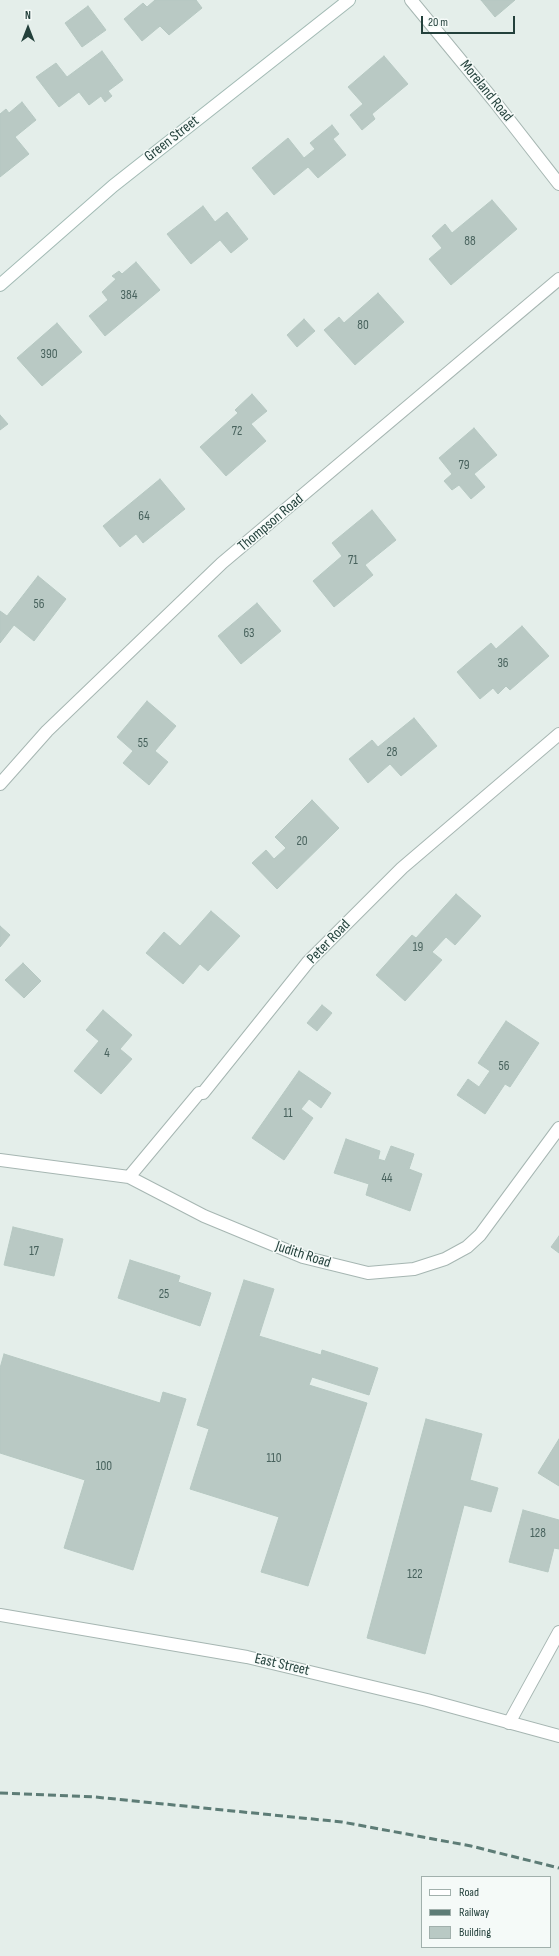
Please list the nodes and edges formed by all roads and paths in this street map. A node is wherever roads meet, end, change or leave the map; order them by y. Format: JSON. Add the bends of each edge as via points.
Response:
{"nodes":[{"id":1,"x":349,"y":0,"type":"edge"},
{"id":2,"x":411,"y":0,"type":"edge"},
{"id":3,"x":559,"y":184,"type":"edge"},
{"id":4,"x":559,"y":279,"type":"edge"},
{"id":5,"x":0,"y":285,"type":"edge"},
{"id":6,"x":559,"y":734,"type":"edge"},
{"id":7,"x":0,"y":784,"type":"edge"},
{"id":8,"x":559,"y":1128,"type":"edge"},
{"id":9,"x":0,"y":1160,"type":"edge"},
{"id":10,"x":129,"y":1177,"type":"junction"},
{"id":11,"x":0,"y":1615,"type":"edge"},
{"id":12,"x":559,"y":1632,"type":"edge"},
{"id":13,"x":509,"y":1723,"type":"junction"},
{"id":14,"x":559,"y":1736,"type":"edge"}],
"edges":[{"from":1,"to":5,"type":"street","name":"Green Street","via":[[113,186]]},
{"from":2,"to":3,"type":"street","name":"Moreland Road"},
{"from":4,"to":7,"type":"street","name":"Thompson Road","via":[[222,563],[47,731]]},
{"from":6,"to":10,"type":"street","name":"Peter Road","via":[[402,868],[308,962],[203,1093],[199,1093]]},
{"from":8,"to":10,"type":"street","name":"Judith Road","via":[[480,1235],[467,1247],[445,1259],[414,1269],[368,1273],[303,1257],[204,1216]]},
{"from":9,"to":10,"type":"street","name":"Judith Road"},
{"from":11,"to":13,"type":"street","name":"East Street","via":[[247,1657],[427,1700]]},
{"from":12,"to":13,"type":"street"},
{"from":13,"to":14,"type":"street","name":"East Street"}]}
